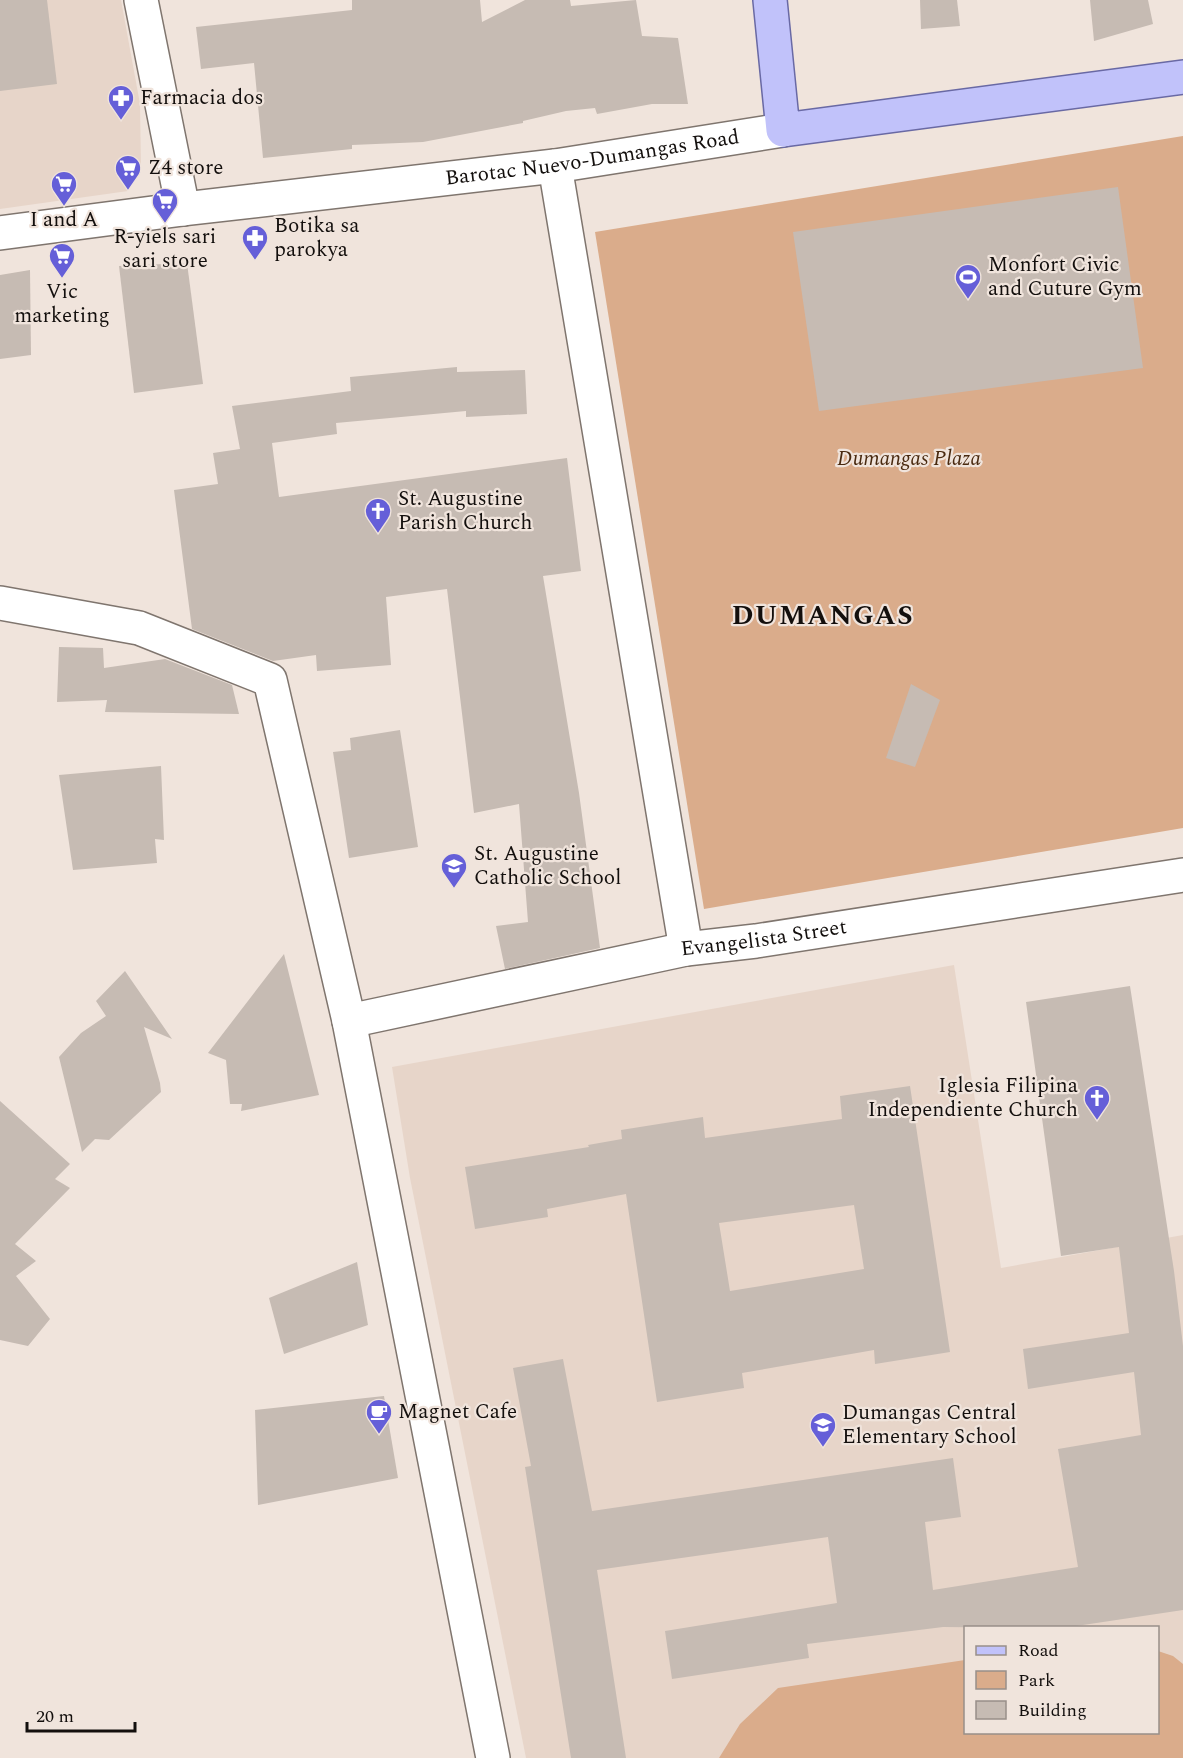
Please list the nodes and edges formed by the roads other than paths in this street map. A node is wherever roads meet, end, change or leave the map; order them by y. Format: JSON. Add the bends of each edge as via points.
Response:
{"nodes":[{"id":1,"x":141,"y":0,"type":"edge"},
{"id":2,"x":770,"y":0,"type":"edge"},
{"id":3,"x":1183,"y":77,"type":"edge"},
{"id":4,"x":783,"y":130,"type":"junction"},
{"id":5,"x":555,"y":166,"type":"junction"},
{"id":6,"x":183,"y":209,"type":"junction"},
{"id":7,"x":0,"y":233,"type":"edge"},
{"id":8,"x":0,"y":603,"type":"edge"},
{"id":9,"x":1183,"y":875,"type":"edge"},
{"id":10,"x":686,"y":949,"type":"junction"},
{"id":11,"x":349,"y":1021,"type":"junction"},
{"id":12,"x":493,"y":1758,"type":"edge"}],
"edges":[{"from":1,"to":6,"type":"street"},
{"from":2,"to":4,"type":"main road"},
{"from":3,"to":4,"type":"main road","name":"Barotac Nuevo-Dumangas Road"},
{"from":4,"to":5,"type":"street","name":"Barotac Nuevo-Dumangas Road"},
{"from":5,"to":6,"type":"street","name":"Barotac Nuevo-Dumangas Road"},
{"from":5,"to":10,"type":"street"},
{"from":6,"to":7,"type":"street","name":"Barotac Nuevo-Dumangas Road"},
{"from":8,"to":11,"type":"street","via":[[139,628],[270,681]]},
{"from":9,"to":10,"type":"street","name":"Evangelista Street"},
{"from":10,"to":11,"type":"street","name":"Evangelista Street"},
{"from":11,"to":12,"type":"street"}]}
